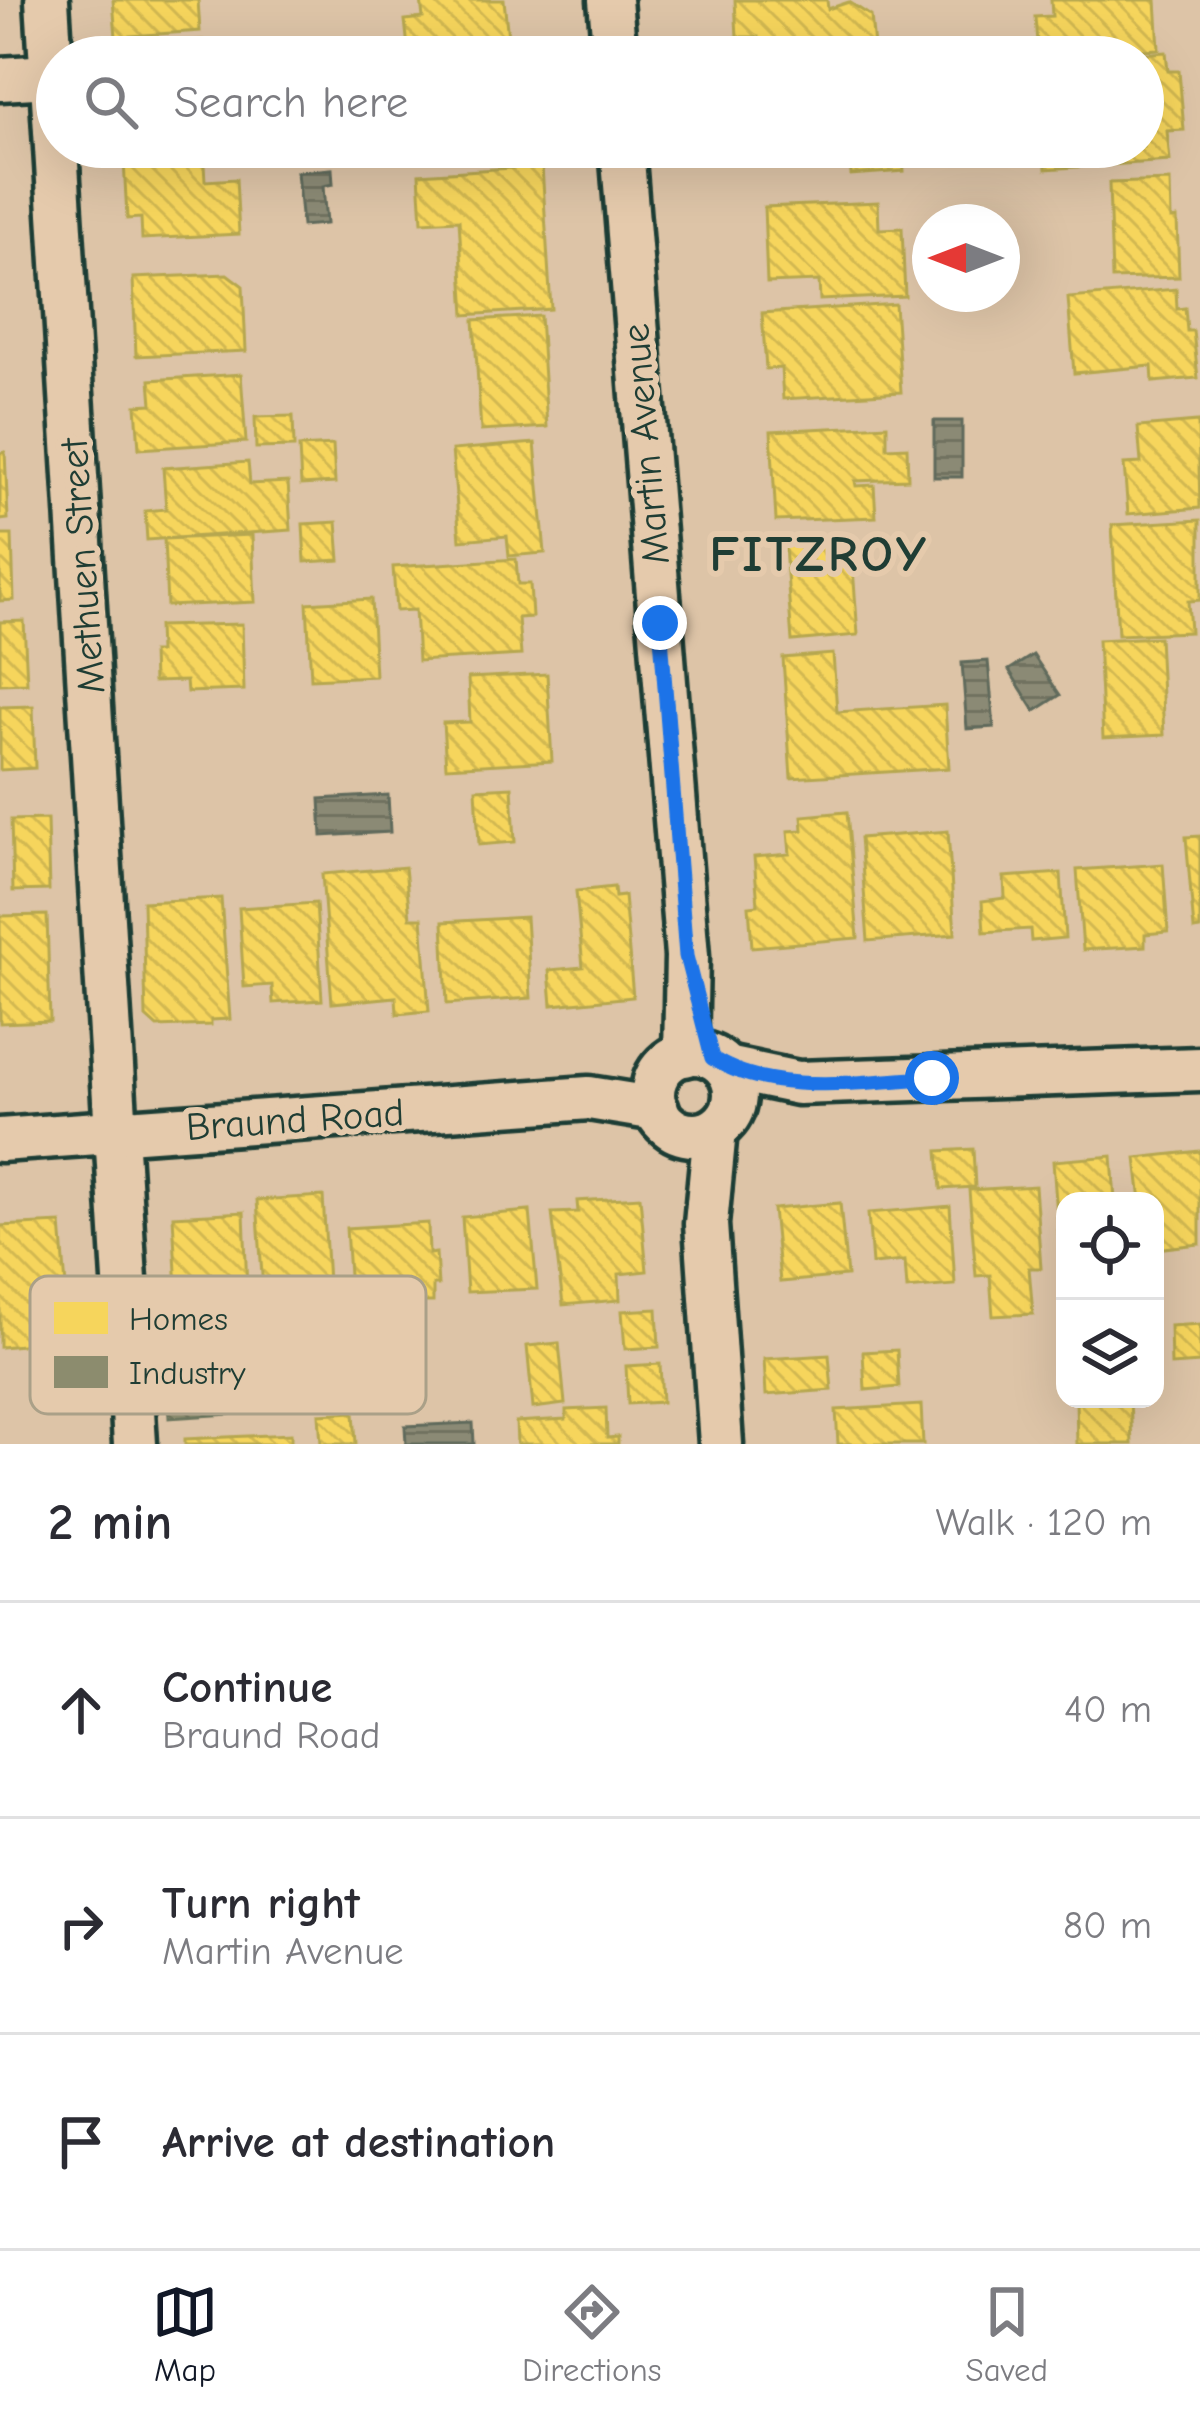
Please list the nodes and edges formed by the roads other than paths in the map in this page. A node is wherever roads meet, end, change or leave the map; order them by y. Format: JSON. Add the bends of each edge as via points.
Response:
{"nodes":[{"id":1,"x":47,"y":0,"type":"edge"},
{"id":2,"x":610,"y":0,"type":"edge"},
{"id":3,"x":49,"y":36,"type":"edge"},
{"id":4,"x":613,"y":36,"type":"edge"},
{"id":5,"x":36,"y":77,"type":"edge"},
{"id":6,"x":0,"y":79,"type":"edge"},
{"id":7,"x":57,"y":168,"type":"edge"},
{"id":8,"x":624,"y":168,"type":"edge"},
{"id":9,"x":1200,"y":1069,"type":"edge"},
{"id":10,"x":695,"y":1092,"type":"junction"},
{"id":11,"x":119,"y":1132,"type":"junction"},
{"id":12,"x":0,"y":1140,"type":"edge"},
{"id":13,"x":127,"y":1276,"type":"edge"},
{"id":14,"x":134,"y":1414,"type":"edge"},
{"id":15,"x":136,"y":1444,"type":"edge"},
{"id":16,"x":721,"y":1444,"type":"edge"}],
"edges":[{"from":1,"to":3,"type":"street","name":"Methuen Street"},
{"from":2,"to":4,"type":"street"},
{"from":5,"to":6,"type":"street"},
{"from":7,"to":11,"type":"street","name":"Methuen Street"},
{"from":8,"to":10,"type":"street","name":"Martin Avenue"},
{"from":9,"to":10,"type":"street"},
{"from":10,"to":11,"type":"street","name":"Braund Road"},
{"from":10,"to":16,"type":"street","name":"Martin Avenue"},
{"from":11,"to":12,"type":"street","name":"Braund Road"},
{"from":11,"to":13,"type":"street","name":"Methuen Street"},
{"from":14,"to":15,"type":"street","name":"Methuen Street"}]}
